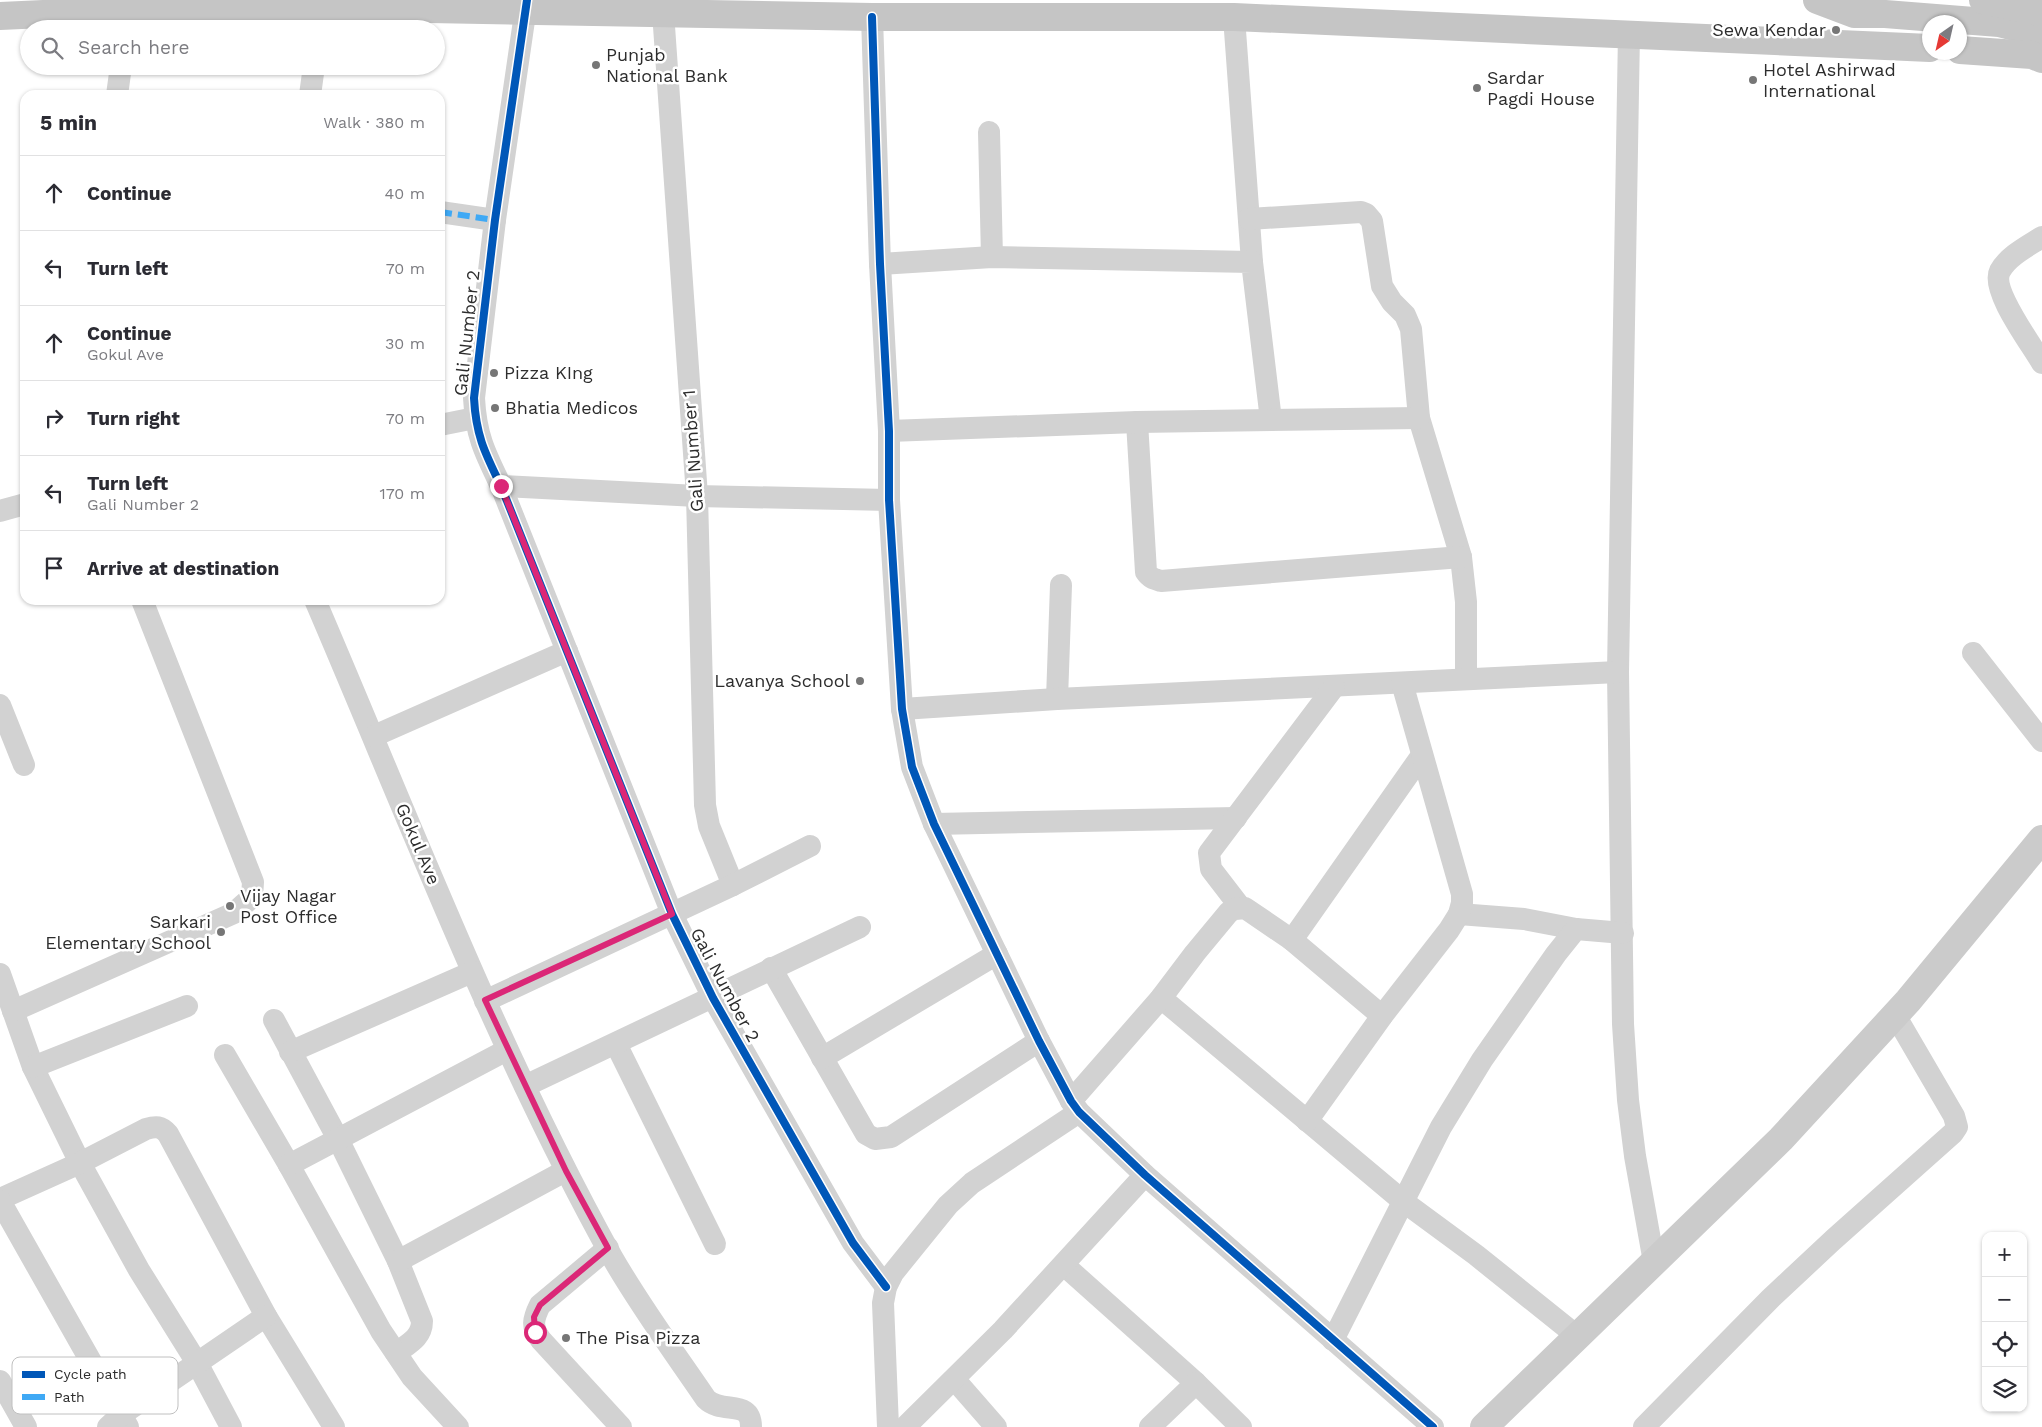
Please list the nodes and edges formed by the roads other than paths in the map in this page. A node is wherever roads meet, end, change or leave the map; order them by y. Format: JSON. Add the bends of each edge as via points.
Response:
{"nodes":[{"id":1,"x":1817,"y":0,"type":"edge"},
{"id":2,"x":1983,"y":0,"type":"edge"},
{"id":3,"x":527,"y":5,"type":"edge"},
{"id":4,"x":663,"y":12,"type":"junction"},
{"id":5,"x":2042,"y":12,"type":"edge"},
{"id":6,"x":1885,"y":14,"type":"junction"},
{"id":7,"x":0,"y":16,"type":"edge"},
{"id":8,"x":872,"y":17,"type":"junction"},
{"id":9,"x":1234,"y":17,"type":"junction"},
{"id":10,"x":320,"y":18,"type":"edge"},
{"id":11,"x":128,"y":19,"type":"edge"},
{"id":12,"x":1629,"y":33,"type":"junction"},
{"id":13,"x":2042,"y":34,"type":"edge"},
{"id":14,"x":1886,"y":45,"type":"junction"},
{"id":15,"x":1922,"y":47,"type":"edge"},
{"id":16,"x":1967,"y":50,"type":"edge"},
{"id":17,"x":2042,"y":59,"type":"edge"},
{"id":18,"x":120,"y":75,"type":"edge"},
{"id":19,"x":313,"y":75,"type":"edge"},
{"id":20,"x":118,"y":90,"type":"edge"},
{"id":21,"x":311,"y":90,"type":"edge"},
{"id":22,"x":989,"y":132,"type":"dead end"},
{"id":23,"x":445,"y":213,"type":"edge"},
{"id":24,"x":1249,"y":219,"type":"junction"},
{"id":25,"x":495,"y":220,"type":"junction"},
{"id":26,"x":2042,"y":237,"type":"edge"},
{"id":27,"x":992,"y":258,"type":"junction"},
{"id":28,"x":1252,"y":262,"type":"junction"},
{"id":29,"x":880,"y":264,"type":"junction"},
{"id":30,"x":2042,"y":363,"type":"edge"},
{"id":31,"x":475,"y":418,"type":"junction"},
{"id":32,"x":1419,"y":418,"type":"junction"},
{"id":33,"x":1271,"y":420,"type":"junction"},
{"id":34,"x":1137,"y":422,"type":"junction"},
{"id":35,"x":445,"y":424,"type":"edge"},
{"id":36,"x":889,"y":430,"type":"junction"},
{"id":37,"x":501,"y":486,"type":"junction"},
{"id":38,"x":697,"y":496,"type":"junction"},
{"id":39,"x":889,"y":500,"type":"junction"},
{"id":40,"x":20,"y":505,"type":"edge"},
{"id":41,"x":0,"y":511,"type":"edge"},
{"id":42,"x":1461,"y":556,"type":"junction"},
{"id":43,"x":1061,"y":585,"type":"dead end"},
{"id":44,"x":144,"y":605,"type":"edge"},
{"id":45,"x":317,"y":605,"type":"edge"},
{"id":46,"x":567,"y":651,"type":"junction"},
{"id":47,"x":1973,"y":653,"type":"dead end"},
{"id":48,"x":1618,"y":672,"type":"junction"},
{"id":49,"x":1466,"y":678,"type":"junction"},
{"id":50,"x":1402,"y":683,"type":"junction"},
{"id":51,"x":1334,"y":687,"type":"junction"},
{"id":52,"x":1057,"y":699,"type":"junction"},
{"id":53,"x":0,"y":705,"type":"edge"},
{"id":54,"x":902,"y":709,"type":"junction"},
{"id":55,"x":374,"y":736,"type":"junction"},
{"id":56,"x":2042,"y":741,"type":"edge"},
{"id":57,"x":1422,"y":755,"type":"junction"},
{"id":58,"x":24,"y":765,"type":"dead end"},
{"id":59,"x":1236,"y":818,"type":"junction"},
{"id":60,"x":934,"y":824,"type":"junction"},
{"id":61,"x":2042,"y":839,"type":"edge"},
{"id":62,"x":810,"y":846,"type":"dead end"},
{"id":63,"x":733,"y":885,"type":"junction"},
{"id":64,"x":1241,"y":908,"type":"junction"},
{"id":65,"x":672,"y":914,"type":"junction"},
{"id":66,"x":1459,"y":914,"type":"junction"},
{"id":67,"x":860,"y":927,"type":"dead end"},
{"id":68,"x":1576,"y":929,"type":"junction"},
{"id":69,"x":1623,"y":933,"type":"junction"},
{"id":70,"x":1292,"y":940,"type":"junction"},
{"id":71,"x":997,"y":954,"type":"junction"},
{"id":72,"x":771,"y":968,"type":"junction"},
{"id":73,"x":472,"y":972,"type":"junction"},
{"id":74,"x":0,"y":974,"type":"edge"},
{"id":75,"x":713,"y":998,"type":"junction"},
{"id":76,"x":1161,"y":998,"type":"junction"},
{"id":77,"x":485,"y":1000,"type":"junction"},
{"id":78,"x":187,"y":1006,"type":"dead end"},
{"id":79,"x":13,"y":1011,"type":"junction"},
{"id":80,"x":1895,"y":1015,"type":"junction"},
{"id":81,"x":1382,"y":1016,"type":"junction"},
{"id":82,"x":274,"y":1020,"type":"dead end"},
{"id":83,"x":1039,"y":1041,"type":"junction"},
{"id":84,"x":616,"y":1044,"type":"junction"},
{"id":85,"x":507,"y":1050,"type":"junction"},
{"id":86,"x":290,"y":1052,"type":"junction"},
{"id":87,"x":225,"y":1056,"type":"dead end"},
{"id":88,"x":822,"y":1058,"type":"junction"},
{"id":89,"x":33,"y":1067,"type":"junction"},
{"id":90,"x":525,"y":1086,"type":"junction"},
{"id":91,"x":1075,"y":1106,"type":"junction"},
{"id":92,"x":1307,"y":1121,"type":"junction"},
{"id":93,"x":338,"y":1139,"type":"junction"},
{"id":94,"x":80,"y":1163,"type":"junction"},
{"id":95,"x":289,"y":1165,"type":"junction"},
{"id":96,"x":566,"y":1171,"type":"junction"},
{"id":97,"x":1145,"y":1175,"type":"junction"},
{"id":98,"x":0,"y":1200,"type":"edge"},
{"id":99,"x":1404,"y":1202,"type":"junction"},
{"id":100,"x":715,"y":1244,"type":"dead end"},
{"id":101,"x":608,"y":1248,"type":"junction"},
{"id":102,"x":398,"y":1261,"type":"junction"},
{"id":103,"x":1654,"y":1262,"type":"junction"},
{"id":104,"x":1065,"y":1266,"type":"junction"},
{"id":105,"x":886,"y":1287,"type":"junction"},
{"id":106,"x":266,"y":1316,"type":"junction"},
{"id":107,"x":1577,"y":1336,"type":"junction"},
{"id":108,"x":1333,"y":1340,"type":"junction"},
{"id":109,"x":396,"y":1353,"type":"junction"},
{"id":110,"x":84,"y":1357,"type":"edge"},
{"id":111,"x":197,"y":1363,"type":"junction"},
{"id":112,"x":178,"y":1378,"type":"edge"},
{"id":113,"x":955,"y":1380,"type":"junction"},
{"id":114,"x":0,"y":1381,"type":"edge"},
{"id":115,"x":1196,"y":1384,"type":"junction"},
{"id":116,"x":12,"y":1402,"type":"edge"},
{"id":117,"x":19,"y":1414,"type":"edge"},
{"id":118,"x":131,"y":1414,"type":"edge"},
{"id":119,"x":119,"y":1423,"type":"edge"},
{"id":120,"x":26,"y":1427,"type":"edge"},
{"id":121,"x":231,"y":1427,"type":"edge"},
{"id":122,"x":334,"y":1427,"type":"edge"},
{"id":123,"x":458,"y":1427,"type":"edge"},
{"id":124,"x":621,"y":1427,"type":"edge"},
{"id":125,"x":751,"y":1427,"type":"edge"},
{"id":126,"x":888,"y":1427,"type":"edge"},
{"id":127,"x":905,"y":1427,"type":"edge"},
{"id":128,"x":996,"y":1427,"type":"edge"},
{"id":129,"x":1150,"y":1427,"type":"edge"},
{"id":130,"x":1241,"y":1427,"type":"edge"},
{"id":131,"x":1433,"y":1427,"type":"edge"},
{"id":132,"x":1484,"y":1427,"type":"edge"},
{"id":133,"x":1644,"y":1427,"type":"edge"}],
"edges":[{"from":1,"to":6,"type":"main road","via":[[1854,14]]},
{"from":2,"to":5,"type":"main road"},
{"from":3,"to":4,"type":"main road"},
{"from":3,"to":10,"type":"main road"},
{"from":3,"to":25,"type":"street","name":"Gali Number 2"},
{"from":4,"to":8,"type":"main road"},
{"from":4,"to":38,"type":"street","name":"Gali Number 1"},
{"from":6,"to":13,"type":"main road","via":[[1999,23]]},
{"from":6,"to":14,"type":"main road"},
{"from":7,"to":11,"type":"main road"},
{"from":8,"to":9,"type":"main road"},
{"from":8,"to":29,"type":"street"},
{"from":9,"to":12,"type":"main road"},
{"from":9,"to":24,"type":"street"},
{"from":10,"to":11,"type":"main road"},
{"from":12,"to":14,"type":"main road"},
{"from":12,"to":48,"type":"street"},
{"from":14,"to":15,"type":"main road"},
{"from":16,"to":17,"type":"main road","via":[[2032,55]]},
{"from":18,"to":20,"type":"street"},
{"from":19,"to":21,"type":"street"},
{"from":22,"to":27,"type":"street"},
{"from":23,"to":25,"type":"street"},
{"from":24,"to":28,"type":"street"},
{"from":24,"to":32,"type":"street","via":[[1361,212],[1370,217],[1382,286],[1406,316],[1411,330]]},
{"from":25,"to":31,"type":"street","name":"Gali Number 2","via":[[474,398]]},
{"from":26,"to":30,"type":"street","via":[[2005,263],[1997,280],[2007,306]]},
{"from":27,"to":28,"type":"street"},
{"from":27,"to":29,"type":"street"},
{"from":28,"to":33,"type":"street"},
{"from":29,"to":36,"type":"street"},
{"from":31,"to":35,"type":"street"},
{"from":31,"to":37,"type":"street","name":"Gali Number 2","via":[[480,441]]},
{"from":32,"to":33,"type":"street"},
{"from":32,"to":42,"type":"street"},
{"from":33,"to":34,"type":"street"},
{"from":34,"to":36,"type":"street"},
{"from":34,"to":42,"type":"street","via":[[1146,572],[1155,580]]},
{"from":36,"to":39,"type":"street"},
{"from":37,"to":38,"type":"street"},
{"from":37,"to":46,"type":"street","name":"Gali Number 2"},
{"from":38,"to":39,"type":"street"},
{"from":38,"to":63,"type":"street","name":"Gali Number 1","via":[[705,805]]},
{"from":39,"to":54,"type":"street"},
{"from":40,"to":41,"type":"street"},
{"from":42,"to":49,"type":"street","via":[[1466,602]]},
{"from":43,"to":52,"type":"street"},
{"from":44,"to":79,"type":"street","via":[[253,882],[252,897],[234,913]]},
{"from":45,"to":55,"type":"street","name":"Gokul Ave"},
{"from":46,"to":55,"type":"street"},
{"from":46,"to":65,"type":"street","name":"Gali Number 2"},
{"from":47,"to":56,"type":"street"},
{"from":48,"to":49,"type":"street"},
{"from":48,"to":69,"type":"street"},
{"from":49,"to":50,"type":"street"},
{"from":50,"to":51,"type":"street"},
{"from":50,"to":57,"type":"street"},
{"from":51,"to":52,"type":"street"},
{"from":51,"to":59,"type":"street"},
{"from":52,"to":54,"type":"street"},
{"from":53,"to":58,"type":"street"},
{"from":54,"to":60,"type":"street","via":[[912,767]]},
{"from":55,"to":73,"type":"street","name":"Gokul Ave"},
{"from":57,"to":66,"type":"street","via":[[1462,894]]},
{"from":57,"to":70,"type":"street"},
{"from":59,"to":60,"type":"street"},
{"from":59,"to":64,"type":"street","via":[[1209,853],[1209,860],[1211,869]]},
{"from":60,"to":71,"type":"street"},
{"from":61,"to":80,"type":"street"},
{"from":62,"to":63,"type":"street"},
{"from":63,"to":65,"type":"street"},
{"from":64,"to":70,"type":"street"},
{"from":64,"to":76,"type":"street","via":[[1229,912]]},
{"from":65,"to":75,"type":"street","name":"Gali Number 2"},
{"from":65,"to":77,"type":"street"},
{"from":66,"to":68,"type":"street","via":[[1524,919]]},
{"from":66,"to":81,"type":"street"},
{"from":67,"to":72,"type":"street"},
{"from":68,"to":69,"type":"street"},
{"from":68,"to":99,"type":"street","via":[[1482,1060],[1441,1127]]},
{"from":69,"to":103,"type":"street","via":[[1623,1024],[1628,1100],[1634,1156]]},
{"from":70,"to":81,"type":"street"},
{"from":71,"to":83,"type":"street"},
{"from":71,"to":88,"type":"street"},
{"from":72,"to":75,"type":"street"},
{"from":72,"to":88,"type":"street"},
{"from":73,"to":77,"type":"street","name":"Gokul Ave"},
{"from":73,"to":86,"type":"street"},
{"from":74,"to":79,"type":"street"},
{"from":75,"to":84,"type":"street"},
{"from":75,"to":105,"type":"street","name":"Gali Number 2","via":[[853,1243]]},
{"from":76,"to":91,"type":"street"},
{"from":76,"to":92,"type":"street"},
{"from":77,"to":85,"type":"street","name":"Gokul Ave"},
{"from":78,"to":89,"type":"street"},
{"from":79,"to":89,"type":"street"},
{"from":80,"to":103,"type":"street","via":[[1781,1139]]},
{"from":80,"to":133,"type":"street","via":[[1954,1116],[1957,1127],[1771,1298]]},
{"from":81,"to":92,"type":"street"},
{"from":82,"to":86,"type":"street"},
{"from":83,"to":88,"type":"street","via":[[892,1137],[882,1139],[866,1134]]},
{"from":83,"to":91,"type":"street"},
{"from":84,"to":90,"type":"street"},
{"from":84,"to":100,"type":"street"},
{"from":85,"to":90,"type":"street","name":"Gokul Ave"},
{"from":85,"to":93,"type":"street"},
{"from":86,"to":93,"type":"street"},
{"from":87,"to":95,"type":"street"},
{"from":89,"to":94,"type":"street"},
{"from":90,"to":96,"type":"street","name":"Gokul Ave"},
{"from":91,"to":97,"type":"street"},
{"from":91,"to":105,"type":"street","via":[[972,1183],[948,1205],[893,1273]]},
{"from":92,"to":99,"type":"street"},
{"from":93,"to":95,"type":"street"},
{"from":93,"to":102,"type":"street"},
{"from":94,"to":98,"type":"street"},
{"from":94,"to":106,"type":"street","via":[[146,1129],[163,1128]]},
{"from":94,"to":111,"type":"street","via":[[139,1270]]},
{"from":95,"to":109,"type":"street"},
{"from":96,"to":101,"type":"street","name":"Gokul Ave"},
{"from":96,"to":102,"type":"street"},
{"from":97,"to":104,"type":"street"},
{"from":97,"to":108,"type":"street"},
{"from":98,"to":110,"type":"street"},
{"from":99,"to":107,"type":"street"},
{"from":99,"to":108,"type":"street"},
{"from":101,"to":124,"type":"street","via":[[540,1305],[533,1325],[541,1340]]},
{"from":101,"to":125,"type":"street","name":"Gokul Ave","via":[[658,1330],[706,1399],[717,1407],[740,1408],[751,1419]]},
{"from":102,"to":109,"type":"street","via":[[422,1321],[422,1330],[418,1337]]},
{"from":103,"to":107,"type":"street"},
{"from":104,"to":113,"type":"street"},
{"from":104,"to":115,"type":"street"},
{"from":105,"to":126,"type":"street","via":[[883,1303]]},
{"from":106,"to":111,"type":"street"},
{"from":106,"to":122,"type":"street"},
{"from":107,"to":132,"type":"street"},
{"from":108,"to":131,"type":"street"},
{"from":109,"to":123,"type":"street","via":[[412,1377]]},
{"from":111,"to":112,"type":"street"},
{"from":111,"to":121,"type":"street"},
{"from":113,"to":127,"type":"street"},
{"from":113,"to":128,"type":"street"},
{"from":114,"to":116,"type":"street"},
{"from":115,"to":129,"type":"street"},
{"from":115,"to":130,"type":"street"},
{"from":117,"to":120,"type":"street"},
{"from":118,"to":119,"type":"street"}]}
